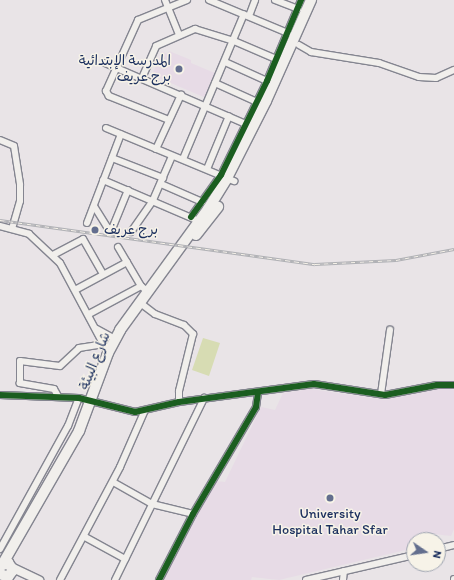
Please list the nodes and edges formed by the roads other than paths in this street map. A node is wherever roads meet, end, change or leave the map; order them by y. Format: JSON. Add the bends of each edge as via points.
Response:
{"nodes":[{"id":1,"x":165,"y":0,"type":"edge"},
{"id":2,"x":187,"y":0,"type":"edge"},
{"id":3,"x":209,"y":0,"type":"edge"},
{"id":4,"x":255,"y":0,"type":"edge"},
{"id":5,"x":275,"y":0,"type":"edge"},
{"id":6,"x":301,"y":0,"type":"edge"},
{"id":7,"x":311,"y":0,"type":"edge"},
{"id":8,"x":318,"y":0,"type":"edge"},
{"id":9,"x":223,"y":3,"type":"edge"},
{"id":10,"x":168,"y":8,"type":"junction"},
{"id":11,"x":298,"y":9,"type":"junction"},
{"id":12,"x":246,"y":15,"type":"junction"},
{"id":13,"x":288,"y":33,"type":"junction"},
{"id":14,"x":179,"y":34,"type":"junction"},
{"id":15,"x":234,"y":41,"type":"junction"},
{"id":16,"x":299,"y":46,"type":"junction"},
{"id":17,"x":276,"y":59,"type":"junction"},
{"id":18,"x":224,"y":62,"type":"junction"},
{"id":19,"x":105,"y":63,"type":"dead end"},
{"id":20,"x":116,"y":68,"type":"junction"},
{"id":21,"x":454,"y":70,"type":"edge"},
{"id":22,"x":142,"y":78,"type":"junction"},
{"id":23,"x":267,"y":81,"type":"junction"},
{"id":24,"x":215,"y":83,"type":"junction"},
{"id":25,"x":181,"y":95,"type":"junction"},
{"id":26,"x":257,"y":102,"type":"junction"},
{"id":27,"x":205,"y":105,"type":"junction"},
{"id":28,"x":229,"y":116,"type":"junction"},
{"id":29,"x":169,"y":120,"type":"junction"},
{"id":30,"x":246,"y":124,"type":"junction"},
{"id":31,"x":106,"y":128,"type":"dead end"},
{"id":32,"x":121,"y":134,"type":"junction"},
{"id":33,"x":0,"y":140,"type":"edge"},
{"id":34,"x":156,"y":149,"type":"junction"},
{"id":35,"x":172,"y":156,"type":"junction"},
{"id":36,"x":112,"y":158,"type":"junction"},
{"id":37,"x":182,"y":159,"type":"junction"},
{"id":38,"x":207,"y":169,"type":"junction"},
{"id":39,"x":227,"y":178,"type":"junction"},
{"id":40,"x":103,"y":180,"type":"junction"},
{"id":41,"x":162,"y":181,"type":"junction"},
{"id":42,"x":128,"y":190,"type":"junction"},
{"id":43,"x":153,"y":200,"type":"junction"},
{"id":44,"x":202,"y":202,"type":"junction"},
{"id":45,"x":94,"y":206,"type":"junction"},
{"id":46,"x":195,"y":219,"type":"junction"},
{"id":47,"x":87,"y":224,"type":"dead end"},
{"id":48,"x":0,"y":226,"type":"edge"},
{"id":49,"x":12,"y":228,"type":"junction"},
{"id":50,"x":131,"y":232,"type":"dead end"},
{"id":51,"x":118,"y":247,"type":"dead end"},
{"id":52,"x":53,"y":255,"type":"junction"},
{"id":53,"x":127,"y":262,"type":"junction"},
{"id":54,"x":166,"y":267,"type":"junction"},
{"id":55,"x":103,"y":274,"type":"junction"},
{"id":56,"x":144,"y":288,"type":"junction"},
{"id":57,"x":75,"y":290,"type":"junction"},
{"id":58,"x":139,"y":302,"type":"junction"},
{"id":59,"x":89,"y":314,"type":"junction"},
{"id":60,"x":96,"y":328,"type":"junction"},
{"id":61,"x":390,"y":330,"type":"dead end"},
{"id":62,"x":115,"y":339,"type":"junction"},
{"id":63,"x":104,"y":344,"type":"junction"},
{"id":64,"x":108,"y":353,"type":"junction"},
{"id":65,"x":454,"y":385,"type":"edge"},
{"id":66,"x":258,"y":393,"type":"junction"},
{"id":67,"x":381,"y":394,"type":"junction"},
{"id":68,"x":0,"y":395,"type":"edge"},
{"id":69,"x":58,"y":396,"type":"junction"},
{"id":70,"x":79,"y":398,"type":"junction"},
{"id":71,"x":204,"y":398,"type":"junction"},
{"id":72,"x":92,"y":400,"type":"junction"},
{"id":73,"x":179,"y":402,"type":"junction"},
{"id":74,"x":144,"y":410,"type":"junction"},
{"id":75,"x":113,"y":482,"type":"junction"},
{"id":76,"x":152,"y":504,"type":"junction"},
{"id":77,"x":193,"y":514,"type":"junction"},
{"id":78,"x":85,"y":537,"type":"junction"},
{"id":79,"x":0,"y":549,"type":"edge"},
{"id":80,"x":406,"y":557,"type":"edge"},
{"id":81,"x":125,"y":559,"type":"junction"},
{"id":82,"x":344,"y":571,"type":"junction"},
{"id":83,"x":5,"y":572,"type":"edge"},
{"id":84,"x":34,"y":580,"type":"edge"},
{"id":85,"x":39,"y":580,"type":"edge"},
{"id":86,"x":60,"y":580,"type":"edge"},
{"id":87,"x":114,"y":580,"type":"edge"},
{"id":88,"x":159,"y":580,"type":"edge"},
{"id":89,"x":306,"y":580,"type":"edge"},
{"id":90,"x":343,"y":580,"type":"edge"}],
"edges":[{"from":1,"to":10,"type":"street"},
{"from":2,"to":10,"type":"street"},
{"from":3,"to":9,"type":"street"},
{"from":4,"to":12,"type":"street"},
{"from":5,"to":11,"type":"street"},
{"from":6,"to":11,"type":"street"},
{"from":7,"to":39,"type":"main road","name":"شارع البيئة","via":[[266,101]]},
{"from":8,"to":16,"type":"main road","name":"شارع البيئة"},
{"from":9,"to":12,"type":"street"},
{"from":10,"to":14,"type":"street"},
{"from":10,"to":20,"type":"street","via":[[138,20]]},
{"from":11,"to":13,"type":"street"},
{"from":12,"to":13,"type":"street"},
{"from":12,"to":15,"type":"street"},
{"from":13,"to":17,"type":"street"},
{"from":14,"to":15,"type":"street","via":[[199,29]]},
{"from":14,"to":22,"type":"street","via":[[156,46]]},
{"from":15,"to":17,"type":"street"},
{"from":15,"to":18,"type":"street"},
{"from":16,"to":21,"type":"street","via":[[311,52],[379,63],[419,78],[436,78]]},
{"from":16,"to":39,"type":"main road","name":"شارع البيئة"},
{"from":17,"to":23,"type":"street"},
{"from":18,"to":23,"type":"street"},
{"from":18,"to":24,"type":"street"},
{"from":19,"to":20,"type":"street"},
{"from":20,"to":22,"type":"street"},
{"from":20,"to":29,"type":"street","via":[[106,95]]},
{"from":22,"to":25,"type":"street"},
{"from":23,"to":26,"type":"street"},
{"from":24,"to":26,"type":"street"},
{"from":24,"to":27,"type":"street"},
{"from":25,"to":27,"type":"street"},
{"from":25,"to":29,"type":"street"},
{"from":26,"to":30,"type":"street"},
{"from":27,"to":28,"type":"street"},
{"from":27,"to":37,"type":"street"},
{"from":28,"to":30,"type":"street"},
{"from":28,"to":38,"type":"street"},
{"from":29,"to":34,"type":"street"},
{"from":30,"to":39,"type":"street"},
{"from":31,"to":32,"type":"street"},
{"from":32,"to":34,"type":"street"},
{"from":32,"to":36,"type":"street"},
{"from":33,"to":49,"type":"street","via":[[14,146],[20,185],[20,201]]},
{"from":34,"to":35,"type":"street"},
{"from":35,"to":37,"type":"street"},
{"from":35,"to":41,"type":"street"},
{"from":36,"to":40,"type":"street"},
{"from":36,"to":41,"type":"street"},
{"from":37,"to":38,"type":"street"},
{"from":38,"to":39,"type":"street"},
{"from":39,"to":44,"type":"street"},
{"from":39,"to":46,"type":"main road","name":"شارع البيئة"},
{"from":39,"to":54,"type":"main road","name":"شارع البيئة","via":[[208,221]]},
{"from":40,"to":42,"type":"street"},
{"from":40,"to":45,"type":"street"},
{"from":41,"to":43,"type":"street"},
{"from":41,"to":44,"type":"street"},
{"from":42,"to":43,"type":"street"},
{"from":42,"to":45,"type":"street","via":[[112,229],[108,228]]},
{"from":43,"to":46,"type":"street"},
{"from":43,"to":50,"type":"street"},
{"from":44,"to":46,"type":"street"},
{"from":45,"to":47,"type":"street"},
{"from":46,"to":54,"type":"main road","name":"شارع البيئة"},
{"from":48,"to":49,"type":"street"},
{"from":49,"to":52,"type":"street","via":[[29,234]]},
{"from":51,"to":53,"type":"street"},
{"from":52,"to":55,"type":"street","via":[[83,239]]},
{"from":52,"to":57,"type":"street"},
{"from":53,"to":55,"type":"street"},
{"from":53,"to":56,"type":"street"},
{"from":54,"to":56,"type":"main road","name":"شارع البيئة"},
{"from":55,"to":57,"type":"street"},
{"from":56,"to":58,"type":"main road","name":"شارع البيئة"},
{"from":56,"to":59,"type":"street"},
{"from":57,"to":59,"type":"street"},
{"from":58,"to":62,"type":"main road","name":"شارع البيئة"},
{"from":58,"to":73,"type":"street","via":[[155,314],[184,325],[193,334],[194,340],[179,390]]},
{"from":59,"to":60,"type":"street"},
{"from":60,"to":62,"type":"street"},
{"from":60,"to":63,"type":"street"},
{"from":61,"to":67,"type":"street"},
{"from":62,"to":64,"type":"main road","name":"شارع البيئة"},
{"from":63,"to":64,"type":"street"},
{"from":63,"to":69,"type":"street","via":[[79,348],[60,366],[20,361],[20,383],[54,389]]},
{"from":64,"to":72,"type":"main road","name":"شارع البيئة"},
{"from":65,"to":67,"type":"street","via":[[437,385]]},
{"from":66,"to":67,"type":"street","via":[[322,384]]},
{"from":66,"to":71,"type":"street"},
{"from":66,"to":77,"type":"street","via":[[256,407]]},
{"from":68,"to":69,"type":"street"},
{"from":69,"to":70,"type":"street"},
{"from":70,"to":72,"type":"street"},
{"from":70,"to":79,"type":"street","via":[[68,426]]},
{"from":71,"to":73,"type":"street"},
{"from":71,"to":76,"type":"street"},
{"from":72,"to":74,"type":"street","via":[[123,410]]},
{"from":72,"to":83,"type":"main road","name":"شارع البيئة","via":[[79,431],[22,533]]},
{"from":73,"to":74,"type":"street"},
{"from":74,"to":75,"type":"street"},
{"from":75,"to":76,"type":"street"},
{"from":75,"to":78,"type":"street"},
{"from":76,"to":77,"type":"street"},
{"from":76,"to":81,"type":"street"},
{"from":77,"to":88,"type":"street"},
{"from":78,"to":81,"type":"street"},
{"from":78,"to":86,"type":"street"},
{"from":80,"to":82,"type":"street"},
{"from":81,"to":87,"type":"street"},
{"from":82,"to":89,"type":"street"},
{"from":82,"to":90,"type":"street"},
{"from":83,"to":84,"type":"street"},
{"from":83,"to":85,"type":"street"}]}
